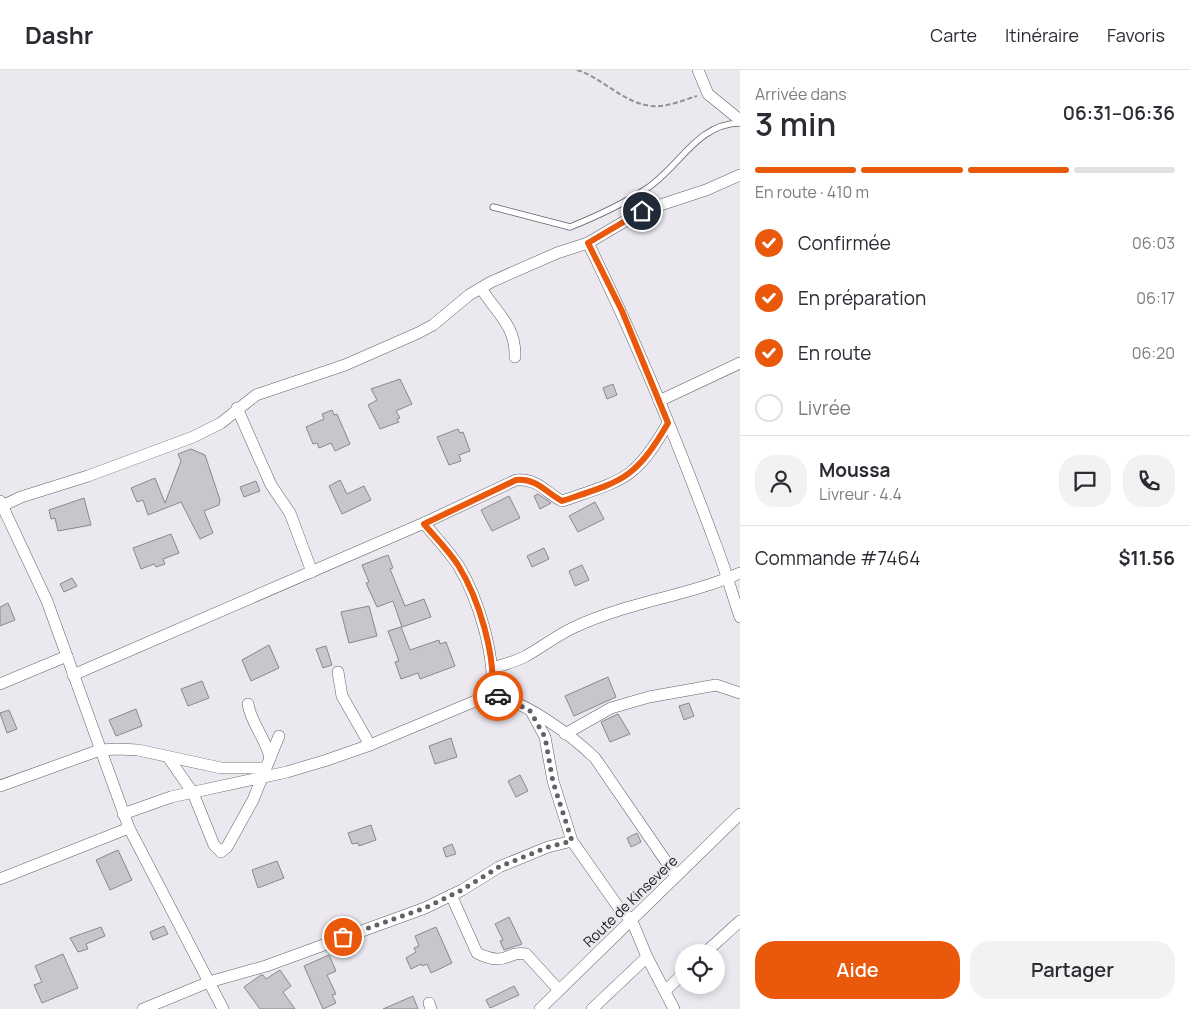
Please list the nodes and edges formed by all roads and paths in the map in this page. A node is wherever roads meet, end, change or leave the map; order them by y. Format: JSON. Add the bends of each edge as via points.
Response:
{"nodes":[{"id":1,"x":577,"y":70,"type":"edge"},
{"id":2,"x":698,"y":70,"type":"edge"},
{"id":3,"x":708,"y":94,"type":"junction"},
{"id":4,"x":740,"y":121,"type":"edge"},
{"id":5,"x":740,"y":175,"type":"edge"},
{"id":6,"x":493,"y":207,"type":"dead end"},
{"id":7,"x":588,"y":243,"type":"junction"},
{"id":8,"x":481,"y":288,"type":"junction"},
{"id":9,"x":514,"y":358,"type":"dead end"},
{"id":10,"x":740,"y":363,"type":"edge"},
{"id":11,"x":659,"y":401,"type":"junction"},
{"id":12,"x":237,"y":408,"type":"junction"},
{"id":13,"x":668,"y":423,"type":"junction"},
{"id":14,"x":1,"y":505,"type":"edge"},
{"id":15,"x":424,"y":524,"type":"junction"},
{"id":16,"x":312,"y":572,"type":"junction"},
{"id":17,"x":740,"y":574,"type":"edge"},
{"id":18,"x":728,"y":578,"type":"junction"},
{"id":19,"x":740,"y":617,"type":"edge"},
{"id":20,"x":67,"y":656,"type":"junction"},
{"id":21,"x":492,"y":668,"type":"junction"},
{"id":22,"x":338,"y":672,"type":"dead end"},
{"id":23,"x":73,"y":675,"type":"junction"},
{"id":24,"x":0,"y":684,"type":"edge"},
{"id":25,"x":740,"y":692,"type":"edge"},
{"id":26,"x":492,"y":694,"type":"junction"},
{"id":27,"x":248,"y":704,"type":"dead end"},
{"id":28,"x":530,"y":711,"type":"junction"},
{"id":29,"x":565,"y":734,"type":"junction"},
{"id":30,"x":279,"y":736,"type":"dead end"},
{"id":31,"x":370,"y":745,"type":"junction"},
{"id":32,"x":100,"y":750,"type":"junction"},
{"id":33,"x":168,"y":757,"type":"junction"},
{"id":34,"x":265,"y":768,"type":"junction"},
{"id":35,"x":0,"y":786,"type":"edge"},
{"id":36,"x":193,"y":792,"type":"junction"},
{"id":37,"x":123,"y":814,"type":"junction"},
{"id":38,"x":740,"y":814,"type":"edge"},
{"id":39,"x":129,"y":828,"type":"junction"},
{"id":40,"x":572,"y":841,"type":"junction"},
{"id":41,"x":676,"y":876,"type":"junction"},
{"id":42,"x":0,"y":879,"type":"edge"},
{"id":43,"x":452,"y":895,"type":"junction"},
{"id":44,"x":632,"y":921,"type":"junction"},
{"id":45,"x":740,"y":921,"type":"edge"},
{"id":46,"x":715,"y":944,"type":"edge"},
{"id":47,"x":647,"y":956,"type":"junction"},
{"id":48,"x":210,"y":982,"type":"junction"},
{"id":49,"x":675,"y":982,"type":"edge"},
{"id":50,"x":560,"y":988,"type":"junction"},
{"id":51,"x":666,"y":990,"type":"junction"},
{"id":52,"x":143,"y":1009,"type":"edge"},
{"id":53,"x":223,"y":1009,"type":"edge"},
{"id":54,"x":540,"y":1009,"type":"edge"},
{"id":55,"x":592,"y":1009,"type":"edge"},
{"id":56,"x":674,"y":1009,"type":"edge"}],
"edges":[{"from":1,"to":3,"type":"path","via":[[625,97],[651,106]]},
{"from":2,"to":3,"type":"street"},
{"from":3,"to":4,"type":"street"},
{"from":4,"to":6,"type":"lane","via":[[726,123],[700,136],[664,176],[645,190],[570,227]]},
{"from":5,"to":7,"type":"street","via":[[642,211]]},
{"from":7,"to":8,"type":"street","via":[[548,257]]},
{"from":7,"to":11,"type":"street","via":[[622,311]]},
{"from":8,"to":9,"type":"street","via":[[509,326],[515,346]]},
{"from":8,"to":12,"type":"street","via":[[418,334],[256,395]]},
{"from":10,"to":11,"type":"street"},
{"from":11,"to":13,"type":"street"},
{"from":12,"to":14,"type":"street","via":[[221,422],[193,437]]},
{"from":12,"to":16,"type":"street","via":[[271,485],[290,512]]},
{"from":13,"to":15,"type":"street","via":[[639,467],[630,475],[602,488],[562,501],[550,490],[530,481],[516,480]]},
{"from":13,"to":18,"type":"street"},
{"from":14,"to":20,"type":"street","via":[[47,601]]},
{"from":15,"to":16,"type":"street"},
{"from":15,"to":21,"type":"street","via":[[448,551],[468,586],[486,638]]},
{"from":16,"to":23,"type":"street"},
{"from":17,"to":18,"type":"street"},
{"from":18,"to":19,"type":"street"},
{"from":18,"to":21,"type":"street","via":[[577,625],[525,656]]},
{"from":20,"to":23,"type":"street"},
{"from":20,"to":24,"type":"street"},
{"from":21,"to":26,"type":"street"},
{"from":22,"to":31,"type":"street","via":[[342,696]]},
{"from":23,"to":32,"type":"street"},
{"from":25,"to":29,"type":"street","via":[[716,685],[649,697],[611,708]]},
{"from":26,"to":28,"type":"street"},
{"from":26,"to":31,"type":"street"},
{"from":27,"to":34,"type":"street","via":[[253,723],[267,744]]},
{"from":28,"to":29,"type":"street"},
{"from":28,"to":40,"type":"street","via":[[545,737],[553,782]]},
{"from":29,"to":41,"type":"street","via":[[582,744],[606,771]]},
{"from":30,"to":34,"type":"street"},
{"from":31,"to":34,"type":"street","via":[[327,760]]},
{"from":32,"to":33,"type":"street","via":[[138,750]]},
{"from":32,"to":35,"type":"street"},
{"from":32,"to":37,"type":"street"},
{"from":33,"to":34,"type":"street","via":[[233,769]]},
{"from":33,"to":36,"type":"street"},
{"from":34,"to":36,"type":"street"},
{"from":34,"to":36,"type":"street","via":[[249,810],[222,852],[214,845]]},
{"from":36,"to":37,"type":"street"},
{"from":37,"to":39,"type":"street"},
{"from":38,"to":41,"type":"street","name":"Route de Kinsevere"},
{"from":39,"to":42,"type":"street"},
{"from":39,"to":48,"type":"street"},
{"from":40,"to":43,"type":"street","via":[[499,867]]},
{"from":40,"to":44,"type":"street","via":[[619,908]]},
{"from":41,"to":44,"type":"street","name":"Route de Kinsevere"},
{"from":43,"to":48,"type":"street","via":[[410,914],[266,966]]},
{"from":43,"to":50,"type":"street","via":[[477,953],[498,960],[519,952],[526,954],[548,980]]},
{"from":44,"to":47,"type":"street"},
{"from":44,"to":50,"type":"street","name":"Route de Kinsevere"},
{"from":45,"to":46,"type":"street"},
{"from":47,"to":51,"type":"street"},
{"from":47,"to":55,"type":"street"},
{"from":48,"to":52,"type":"street"},
{"from":48,"to":53,"type":"street"},
{"from":49,"to":51,"type":"street"},
{"from":50,"to":54,"type":"street","name":"Route de Kinsevere"},
{"from":51,"to":56,"type":"street"}]}
